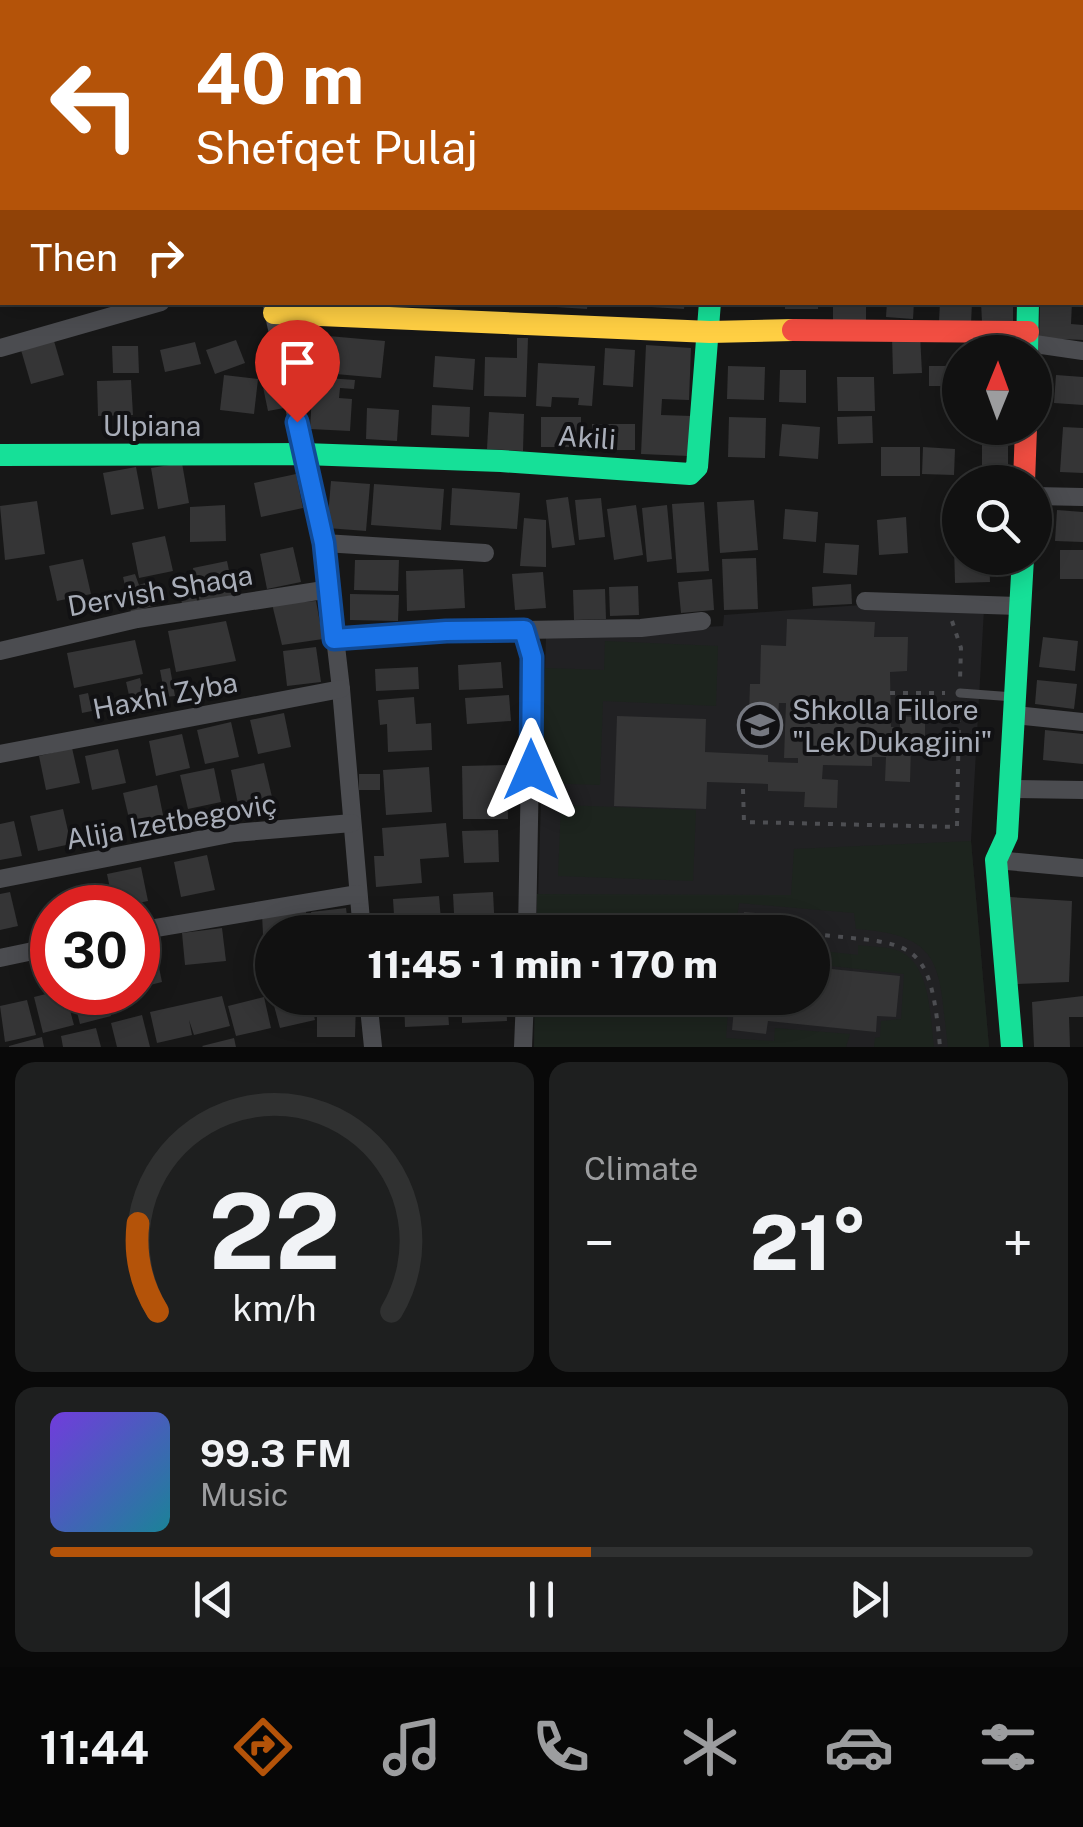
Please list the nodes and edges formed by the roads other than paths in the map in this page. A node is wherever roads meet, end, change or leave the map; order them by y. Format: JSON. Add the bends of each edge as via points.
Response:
{"nodes":[{"id":1,"x":151,"y":305,"type":"edge"},
{"id":2,"x":710,"y":305,"type":"edge"},
{"id":3,"x":1028,"y":305,"type":"edge"},
{"id":4,"x":272,"y":308,"type":"edge"},
{"id":5,"x":422,"y":311,"type":"edge"},
{"id":6,"x":710,"y":332,"type":"junction"},
{"id":7,"x":1028,"y":335,"type":"edge"},
{"id":8,"x":942,"y":336,"type":"edge"},
{"id":9,"x":1052,"y":346,"type":"edge"},
{"id":10,"x":0,"y":348,"type":"edge"},
{"id":11,"x":1083,"y":351,"type":"edge"},
{"id":12,"x":304,"y":454,"type":"junction"},
{"id":13,"x":0,"y":455,"type":"edge"},
{"id":14,"x":1052,"y":496,"type":"edge"},
{"id":15,"x":1083,"y":497,"type":"edge"},
{"id":16,"x":324,"y":543,"type":"junction"},
{"id":17,"x":485,"y":553,"type":"dead end"},
{"id":18,"x":1022,"y":575,"type":"edge"},
{"id":19,"x":330,"y":588,"type":"junction"},
{"id":20,"x":865,"y":601,"type":"dead end"},
{"id":21,"x":1020,"y":606,"type":"junction"},
{"id":22,"x":702,"y":622,"type":"dead end"},
{"id":23,"x":524,"y":630,"type":"junction"},
{"id":24,"x":334,"y":639,"type":"junction"},
{"id":25,"x":0,"y":650,"type":"edge"},
{"id":26,"x":341,"y":689,"type":"junction"},
{"id":27,"x":960,"y":694,"type":"road end"},
{"id":28,"x":1016,"y":706,"type":"junction"},
{"id":29,"x":1083,"y":722,"type":"edge"},
{"id":30,"x":0,"y":754,"type":"edge"},
{"id":31,"x":1010,"y":789,"type":"junction"},
{"id":32,"x":1083,"y":790,"type":"edge"},
{"id":33,"x":352,"y":824,"type":"junction"},
{"id":34,"x":996,"y":860,"type":"junction"},
{"id":35,"x":1083,"y":868,"type":"edge"},
{"id":36,"x":0,"y":879,"type":"edge"},
{"id":37,"x":358,"y":894,"type":"junction"},
{"id":38,"x":360,"y":915,"type":"edge"},
{"id":39,"x":527,"y":915,"type":"edge"},
{"id":40,"x":160,"y":927,"type":"edge"},
{"id":41,"x":30,"y":952,"type":"edge"},
{"id":42,"x":0,"y":958,"type":"edge"},
{"id":43,"x":370,"y":1015,"type":"edge"},
{"id":44,"x":523,"y":1015,"type":"edge"},
{"id":45,"x":373,"y":1047,"type":"edge"},
{"id":46,"x":522,"y":1047,"type":"edge"},
{"id":47,"x":1012,"y":1047,"type":"edge"}],
"edges":[{"from":1,"to":10,"type":"street"},
{"from":2,"to":6,"type":"street","name":"Akili"},
{"from":3,"to":7,"type":"street"},
{"from":4,"to":5,"type":"street"},
{"from":4,"to":12,"type":"street"},
{"from":5,"to":6,"type":"street"},
{"from":6,"to":8,"type":"street","via":[[856,329]]},
{"from":6,"to":12,"type":"street","name":"Akili","via":[[697,467],[690,474]]},
{"from":9,"to":11,"type":"street"},
{"from":12,"to":13,"type":"street","name":"Ulpiana"},
{"from":12,"to":16,"type":"street"},
{"from":14,"to":15,"type":"street"},
{"from":16,"to":17,"type":"street"},
{"from":16,"to":19,"type":"street"},
{"from":18,"to":21,"type":"street"},
{"from":19,"to":24,"type":"street"},
{"from":19,"to":25,"type":"street","name":"Dervish Shaqa","via":[[136,619]]},
{"from":20,"to":21,"type":"street"},
{"from":21,"to":28,"type":"street"},
{"from":22,"to":23,"type":"street"},
{"from":23,"to":24,"type":"street"},
{"from":23,"to":39,"type":"street","via":[[532,657]]},
{"from":24,"to":26,"type":"street"},
{"from":26,"to":30,"type":"street","name":"Haxhi Zyba"},
{"from":26,"to":33,"type":"street"},
{"from":27,"to":28,"type":"lane"},
{"from":28,"to":29,"type":"street"},
{"from":28,"to":31,"type":"street"},
{"from":31,"to":32,"type":"street"},
{"from":31,"to":34,"type":"street","via":[[1006,836]]},
{"from":33,"to":36,"type":"street","name":"Alija Izetbegoviç","via":[[234,834]]},
{"from":33,"to":37,"type":"street"},
{"from":34,"to":35,"type":"street"},
{"from":34,"to":47,"type":"street"},
{"from":37,"to":38,"type":"street"},
{"from":37,"to":40,"type":"street"},
{"from":41,"to":42,"type":"street"},
{"from":43,"to":45,"type":"street"},
{"from":44,"to":46,"type":"street"}]}
